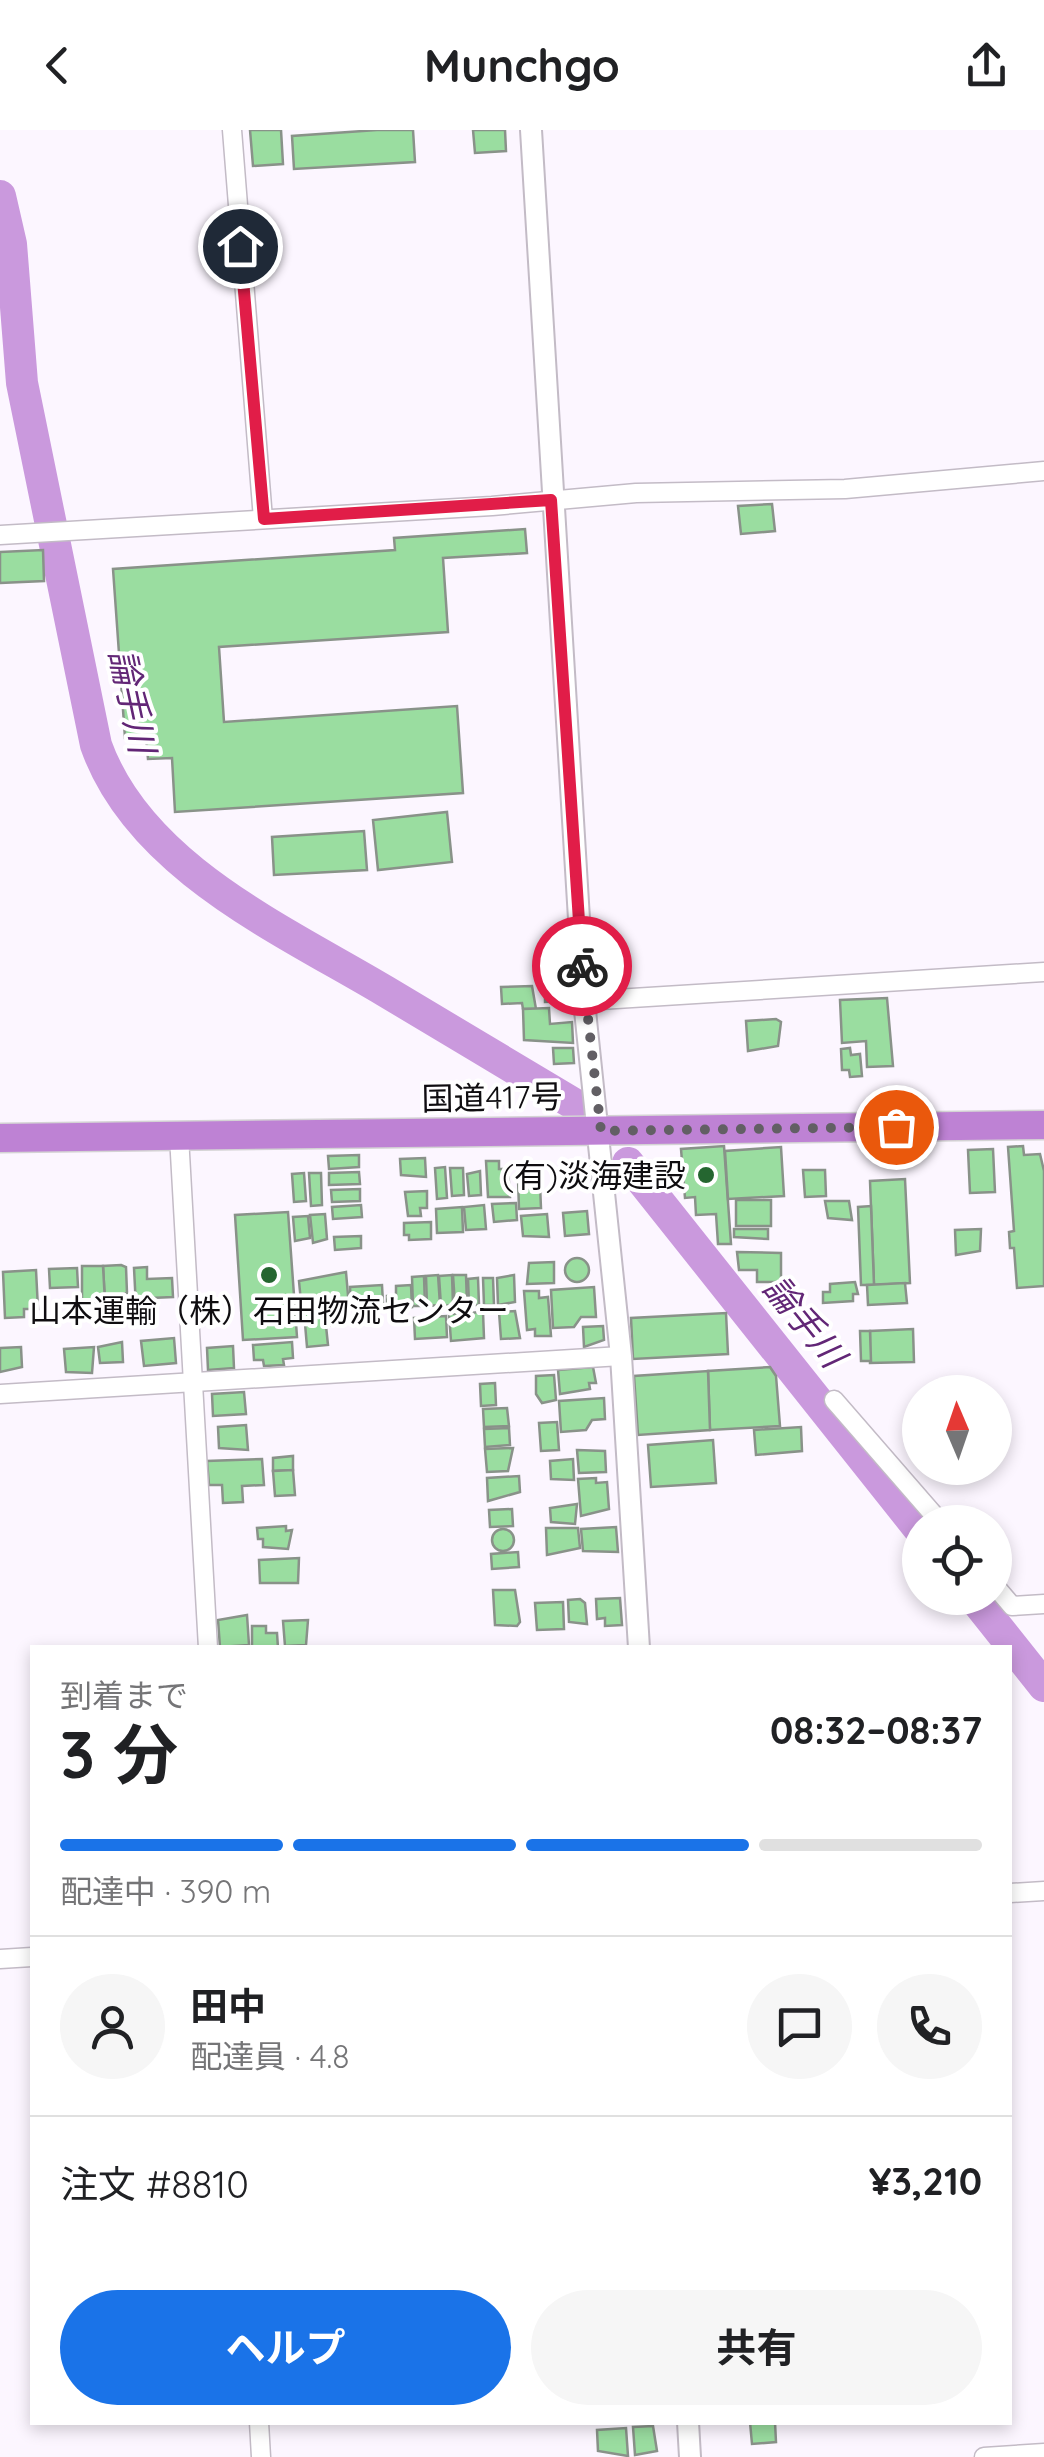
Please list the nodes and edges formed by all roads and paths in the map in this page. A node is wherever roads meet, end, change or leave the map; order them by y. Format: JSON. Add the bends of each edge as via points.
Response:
{"nodes":[{"id":1,"x":232,"y":130,"type":"edge"},
{"id":2,"x":530,"y":130,"type":"edge"},
{"id":3,"x":1044,"y":470,"type":"edge"},
{"id":4,"x":551,"y":500,"type":"junction"},
{"id":5,"x":264,"y":519,"type":"junction"},
{"id":6,"x":0,"y":536,"type":"edge"},
{"id":7,"x":1044,"y":972,"type":"edge"},
{"id":8,"x":584,"y":1001,"type":"junction"},
{"id":9,"x":1044,"y":1125,"type":"edge"},
{"id":10,"x":601,"y":1131,"type":"junction"},
{"id":11,"x":179,"y":1136,"type":"junction"},
{"id":12,"x":0,"y":1138,"type":"edge"},
{"id":13,"x":621,"y":1356,"type":"junction"},
{"id":14,"x":190,"y":1381,"type":"junction"},
{"id":15,"x":0,"y":1394,"type":"edge"},
{"id":16,"x":834,"y":1400,"type":"dead end"},
{"id":17,"x":925,"y":1505,"type":"edge"},
{"id":18,"x":1044,"y":1604,"type":"edge"},
{"id":19,"x":1012,"y":1606,"type":"edge"},
{"id":20,"x":208,"y":1645,"type":"edge"},
{"id":21,"x":639,"y":1645,"type":"edge"},
{"id":22,"x":1044,"y":1891,"type":"edge"},
{"id":23,"x":1012,"y":1894,"type":"edge"},
{"id":24,"x":30,"y":1957,"type":"edge"},
{"id":25,"x":0,"y":1959,"type":"edge"},
{"id":26,"x":259,"y":2425,"type":"edge"},
{"id":27,"x":688,"y":2425,"type":"edge"},
{"id":28,"x":1044,"y":2453,"type":"edge"},
{"id":29,"x":261,"y":2457,"type":"edge"},
{"id":30,"x":690,"y":2457,"type":"edge"},
{"id":31,"x":984,"y":2457,"type":"edge"}],
"edges":[{"from":1,"to":5,"type":"street"},
{"from":2,"to":4,"type":"street"},
{"from":3,"to":4,"type":"street","via":[[845,489]]},
{"from":4,"to":5,"type":"street"},
{"from":4,"to":8,"type":"street"},
{"from":5,"to":6,"type":"street"},
{"from":7,"to":8,"type":"street"},
{"from":8,"to":10,"type":"street"},
{"from":9,"to":10,"type":"highway","name":"国道417号"},
{"from":10,"to":11,"type":"highway","name":"国道417号"},
{"from":10,"to":13,"type":"street"},
{"from":11,"to":12,"type":"highway","name":"国道417号"},
{"from":11,"to":14,"type":"street"},
{"from":13,"to":14,"type":"street"},
{"from":13,"to":21,"type":"street"},
{"from":14,"to":15,"type":"street"},
{"from":14,"to":20,"type":"street"},
{"from":16,"to":17,"type":"street"},
{"from":18,"to":19,"type":"street"},
{"from":22,"to":23,"type":"street"},
{"from":24,"to":25,"type":"street"},
{"from":26,"to":29,"type":"street"},
{"from":27,"to":30,"type":"street"},
{"from":28,"to":31,"type":"street"}]}
